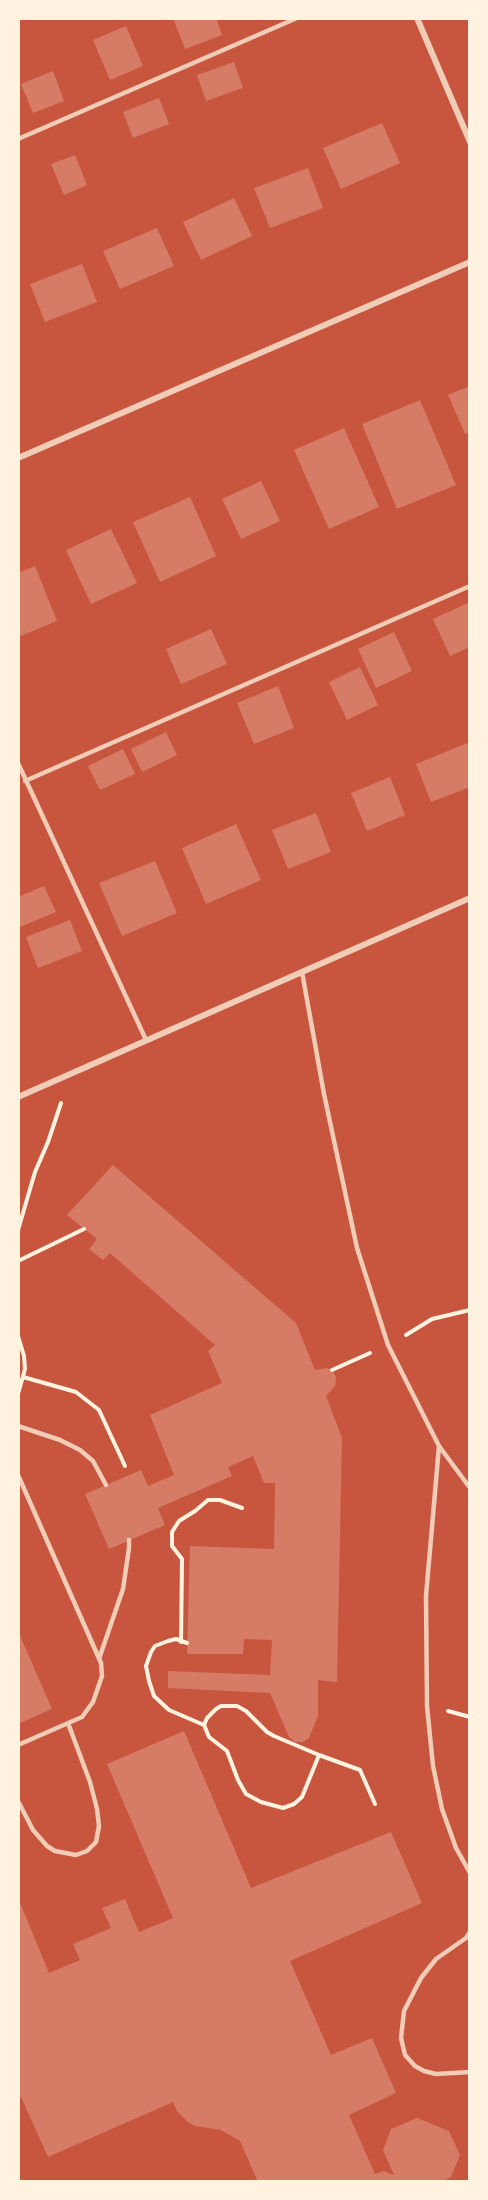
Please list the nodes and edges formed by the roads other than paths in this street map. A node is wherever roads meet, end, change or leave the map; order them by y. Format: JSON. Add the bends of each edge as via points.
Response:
{"nodes":[{"id":1,"x":297,"y":18,"type":"edge"},
{"id":2,"x":417,"y":18,"type":"edge"},
{"id":3,"x":18,"y":139,"type":"edge"},
{"id":4,"x":470,"y":142,"type":"edge"},
{"id":5,"x":470,"y":262,"type":"edge"},
{"id":6,"x":18,"y":458,"type":"edge"},
{"id":7,"x":470,"y":586,"type":"edge"},
{"id":8,"x":18,"y":763,"type":"edge"},
{"id":9,"x":25,"y":781,"type":"junction"},
{"id":10,"x":470,"y":898,"type":"edge"},
{"id":11,"x":302,"y":972,"type":"junction"},
{"id":12,"x":146,"y":1040,"type":"junction"},
{"id":13,"x":18,"y":1097,"type":"edge"},
{"id":14,"x":18,"y":1426,"type":"edge"},
{"id":15,"x":439,"y":1446,"type":"junction"},
{"id":16,"x":18,"y":1475,"type":"edge"},
{"id":17,"x":106,"y":1485,"type":"dead end"},
{"id":18,"x":470,"y":1488,"type":"edge"},
{"id":19,"x":129,"y":1540,"type":"dead end"},
{"id":20,"x":99,"y":1659,"type":"junction"},
{"id":21,"x":68,"y":1723,"type":"junction"},
{"id":22,"x":18,"y":1745,"type":"edge"},
{"id":23,"x":18,"y":1801,"type":"edge"},
{"id":24,"x":470,"y":1873,"type":"edge"},
{"id":25,"x":470,"y":1932,"type":"edge"},
{"id":26,"x":470,"y":2072,"type":"edge"}],
"edges":[{"from":1,"to":3,"type":"lane"},
{"from":2,"to":4,"type":"street"},
{"from":5,"to":6,"type":"street"},
{"from":7,"to":9,"type":"lane"},
{"from":8,"to":9,"type":"lane"},
{"from":9,"to":12,"type":"lane"},
{"from":10,"to":11,"type":"street"},
{"from":11,"to":12,"type":"street"},
{"from":11,"to":15,"type":"lane","via":[[357,1248],[388,1345]]},
{"from":12,"to":13,"type":"street"},
{"from":14,"to":17,"type":"lane","via":[[80,1450],[93,1461]]},
{"from":15,"to":18,"type":"lane"},
{"from":15,"to":24,"type":"lane","via":[[426,1596],[427,1706],[442,1809]]},
{"from":16,"to":20,"type":"lane"},
{"from":19,"to":20,"type":"lane","via":[[123,1589]]},
{"from":20,"to":21,"type":"lane","via":[[102,1676],[93,1702],[82,1717]]},
{"from":21,"to":22,"type":"lane"},
{"from":21,"to":23,"type":"lane","via":[[97,1809],[96,1842],[76,1855],[56,1851],[33,1830]]},
{"from":25,"to":26,"type":"lane","via":[[436,1959],[421,1978],[404,2011],[401,2038],[405,2055],[424,2071]]}]}
